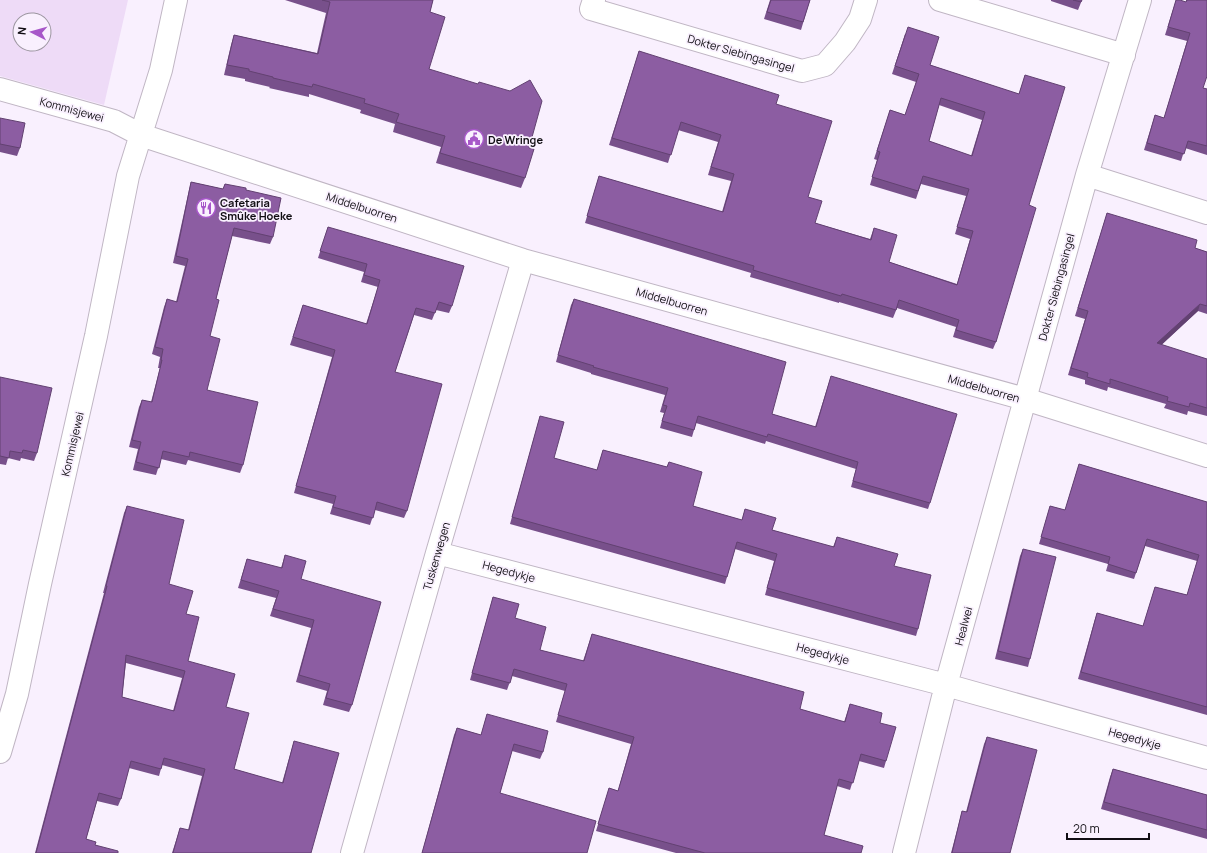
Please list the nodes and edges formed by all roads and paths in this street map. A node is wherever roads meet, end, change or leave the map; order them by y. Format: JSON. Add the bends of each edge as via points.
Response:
{"nodes":[{"id":1,"x":176,"y":0,"type":"edge"},
{"id":2,"x":594,"y":0,"type":"edge"},
{"id":3,"x":866,"y":0,"type":"edge"},
{"id":4,"x":940,"y":0,"type":"edge"},
{"id":5,"x":1140,"y":0,"type":"edge"},
{"id":6,"x":1124,"y":55,"type":"junction"},
{"id":7,"x":0,"y":89,"type":"edge"},
{"id":8,"x":141,"y":135,"type":"junction"},
{"id":9,"x":1087,"y":175,"type":"junction"},
{"id":10,"x":1207,"y":213,"type":"edge"},
{"id":11,"x":523,"y":260,"type":"junction"},
{"id":12,"x":1025,"y":399,"type":"junction"},
{"id":13,"x":1207,"y":456,"type":"edge"},
{"id":14,"x":437,"y":553,"type":"junction"},
{"id":15,"x":946,"y":685,"type":"junction"},
{"id":16,"x":0,"y":752,"type":"edge"},
{"id":17,"x":1207,"y":758,"type":"edge"},
{"id":18,"x":352,"y":853,"type":"edge"},
{"id":19,"x":904,"y":853,"type":"edge"}],
"edges":[{"from":1,"to":8,"type":"street","name":"Kommisjewei","via":[[161,70]]},
{"from":2,"to":3,"type":"street","name":"Dokter Siebingasingel","via":[[591,9],[802,71],[825,65],[860,19]]},
{"from":4,"to":6,"type":"street"},
{"from":5,"to":6,"type":"street","name":"Dokter Siebingasingel"},
{"from":6,"to":9,"type":"street","name":"Dokter Siebingasingel"},
{"from":7,"to":8,"type":"street","name":"Kommisjewei","via":[[114,120]]},
{"from":8,"to":11,"type":"street","name":"Middelbuorren"},
{"from":8,"to":16,"type":"street","name":"Kommisjewei","via":[[128,176],[96,336],[17,694]]},
{"from":9,"to":10,"type":"street"},
{"from":9,"to":12,"type":"street","name":"Dokter Siebingasingel"},
{"from":11,"to":12,"type":"street","name":"Middelbuorren"},
{"from":11,"to":14,"type":"street","name":"Tuskenwegen"},
{"from":12,"to":13,"type":"street","name":"Middelbuorren"},
{"from":12,"to":15,"type":"street","name":"Healwei"},
{"from":14,"to":15,"type":"street","name":"Hegedykje"},
{"from":14,"to":18,"type":"street","name":"Tuskenwegen"},
{"from":15,"to":17,"type":"street","name":"Hegedykje"},
{"from":15,"to":19,"type":"street","name":"Healwei"}]}
